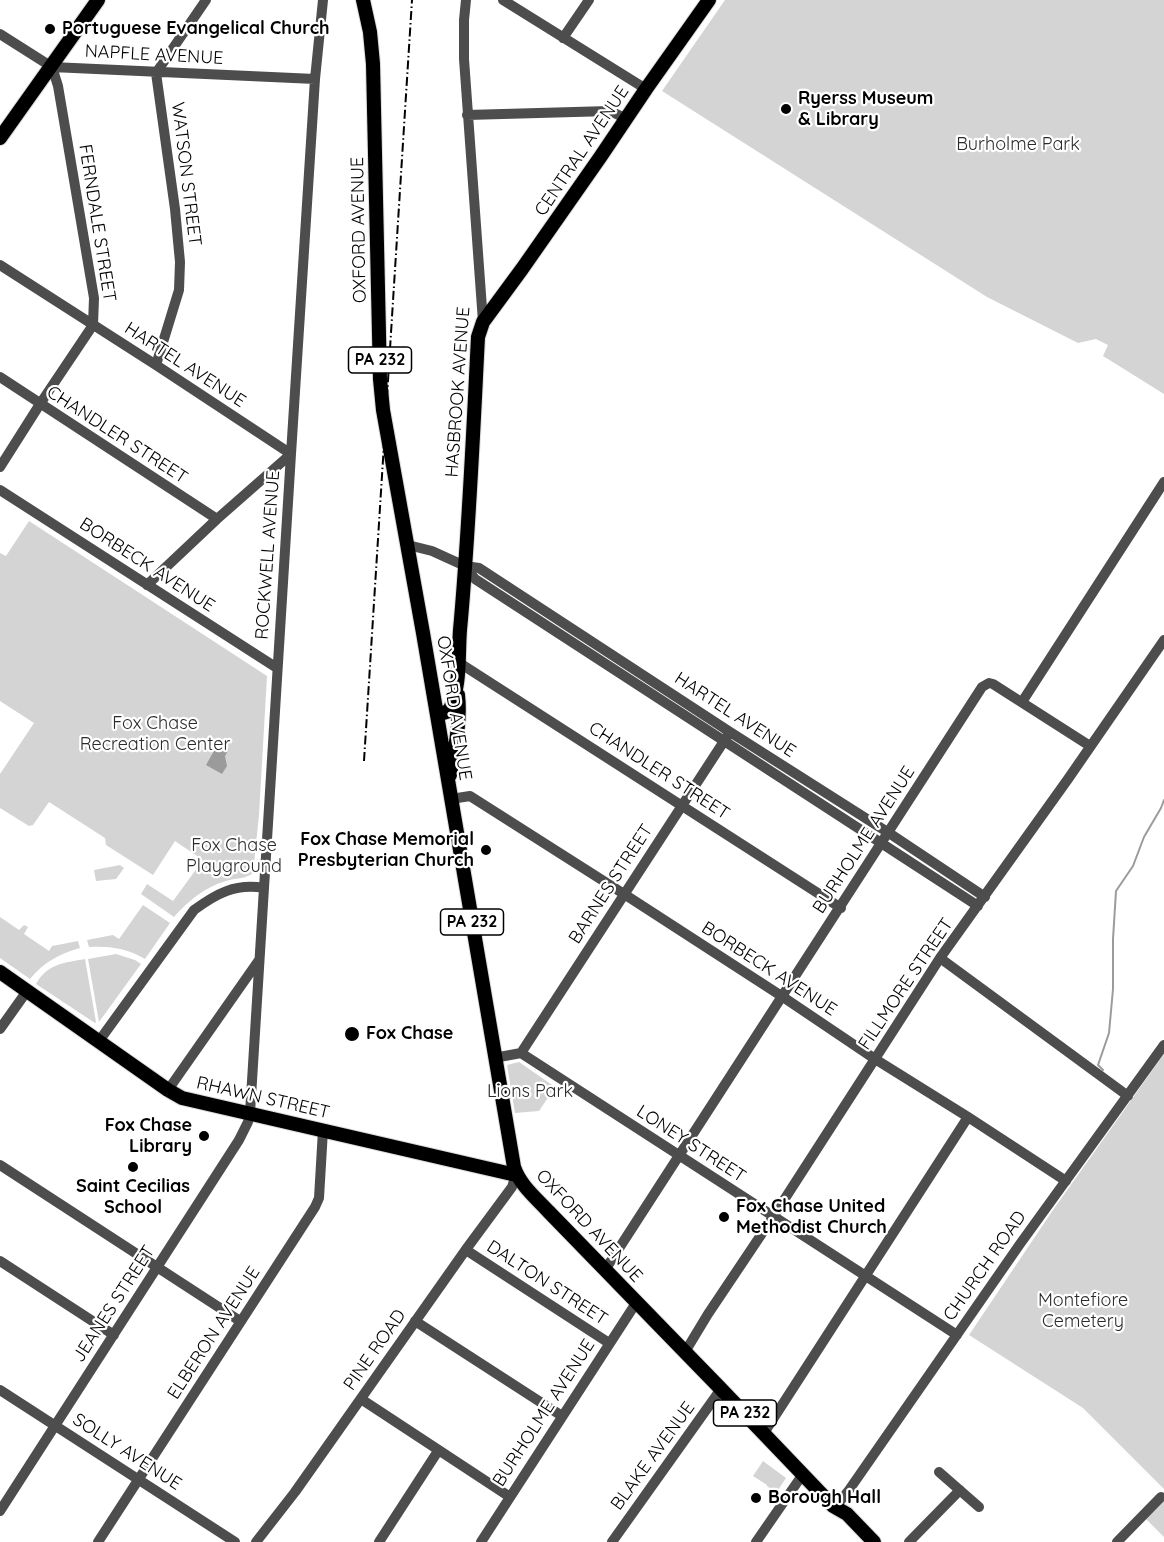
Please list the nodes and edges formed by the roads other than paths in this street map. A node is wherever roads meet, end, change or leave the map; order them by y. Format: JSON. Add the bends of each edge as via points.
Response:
{"nodes":[{"id":1,"x":98,"y":0,"type":"edge"},
{"id":2,"x":206,"y":0,"type":"edge"},
{"id":3,"x":322,"y":0,"type":"edge"},
{"id":4,"x":363,"y":0,"type":"edge"},
{"id":5,"x":466,"y":0,"type":"edge"},
{"id":6,"x":503,"y":0,"type":"edge"},
{"id":7,"x":589,"y":0,"type":"edge"},
{"id":8,"x":709,"y":0,"type":"edge"},
{"id":9,"x":0,"y":34,"type":"edge"},
{"id":10,"x":563,"y":38,"type":"junction"},
{"id":11,"x":52,"y":67,"type":"junction"},
{"id":12,"x":156,"y":73,"type":"junction"},
{"id":13,"x":315,"y":79,"type":"junction"},
{"id":14,"x":646,"y":89,"type":"junction"},
{"id":15,"x":467,"y":115,"type":"junction"},
{"id":16,"x":627,"y":118,"type":"junction"},
{"id":17,"x":0,"y":138,"type":"edge"},
{"id":18,"x":0,"y":265,"type":"edge"},
{"id":19,"x":483,"y":321,"type":"junction"},
{"id":20,"x":93,"y":325,"type":"junction"},
{"id":21,"x":156,"y":365,"type":"junction"},
{"id":22,"x":0,"y":377,"type":"edge"},
{"id":23,"x":40,"y":404,"type":"junction"},
{"id":24,"x":291,"y":454,"type":"junction"},
{"id":25,"x":0,"y":467,"type":"edge"},
{"id":26,"x":1164,"y":482,"type":"edge"},
{"id":27,"x":0,"y":490,"type":"edge"},
{"id":28,"x":217,"y":519,"type":"junction"},
{"id":29,"x":408,"y":545,"type":"junction"},
{"id":30,"x":465,"y":566,"type":"junction"},
{"id":31,"x":147,"y":585,"type":"junction"},
{"id":32,"x":1164,"y":640,"type":"edge"},
{"id":33,"x":458,"y":662,"type":"junction"},
{"id":34,"x":277,"y":668,"type":"junction"},
{"id":35,"x":457,"y":679,"type":"junction"},
{"id":36,"x":1022,"y":702,"type":"junction"},
{"id":37,"x":437,"y":715,"type":"junction"},
{"id":38,"x":727,"y":736,"type":"junction"},
{"id":39,"x":1090,"y":746,"type":"junction"},
{"id":40,"x":450,"y":792,"type":"junction"},
{"id":41,"x":682,"y":805,"type":"junction"},
{"id":42,"x":889,"y":833,"type":"junction"},
{"id":43,"x":882,"y":844,"type":"junction"},
{"id":44,"x":264,"y":888,"type":"junction"},
{"id":45,"x":624,"y":894,"type":"junction"},
{"id":46,"x":985,"y":897,"type":"junction"},
{"id":47,"x":978,"y":906,"type":"junction"},
{"id":48,"x":841,"y":908,"type":"junction"},
{"id":49,"x":940,"y":958,"type":"junction"},
{"id":50,"x":259,"y":960,"type":"junction"},
{"id":51,"x":0,"y":972,"type":"edge"},
{"id":52,"x":27,"y":991,"type":"junction"},
{"id":53,"x":783,"y":997,"type":"junction"},
{"id":54,"x":0,"y":1029,"type":"edge"},
{"id":55,"x":99,"y":1041,"type":"junction"},
{"id":56,"x":1164,"y":1045,"type":"edge"},
{"id":57,"x":521,"y":1053,"type":"junction"},
{"id":58,"x":495,"y":1058,"type":"junction"},
{"id":59,"x":875,"y":1059,"type":"junction"},
{"id":60,"x":168,"y":1090,"type":"junction"},
{"id":61,"x":1128,"y":1096,"type":"junction"},
{"id":62,"x":250,"y":1113,"type":"junction"},
{"id":63,"x":968,"y":1117,"type":"junction"},
{"id":64,"x":323,"y":1130,"type":"junction"},
{"id":65,"x":679,"y":1155,"type":"junction"},
{"id":66,"x":0,"y":1165,"type":"edge"},
{"id":67,"x":516,"y":1175,"type":"junction"},
{"id":68,"x":1066,"y":1181,"type":"junction"},
{"id":69,"x":773,"y":1217,"type":"junction"},
{"id":70,"x":466,"y":1250,"type":"junction"},
{"id":71,"x":0,"y":1261,"type":"edge"},
{"id":72,"x":157,"y":1268,"type":"junction"},
{"id":73,"x":605,"y":1270,"type":"junction"},
{"id":74,"x":865,"y":1276,"type":"junction"},
{"id":75,"x":636,"y":1302,"type":"junction"},
{"id":76,"x":240,"y":1321,"type":"junction"},
{"id":77,"x":416,"y":1321,"type":"junction"},
{"id":78,"x":114,"y":1335,"type":"junction"},
{"id":79,"x":957,"y":1335,"type":"junction"},
{"id":80,"x":609,"y":1343,"type":"junction"},
{"id":81,"x":686,"y":1352,"type":"junction"},
{"id":82,"x":721,"y":1389,"type":"junction"},
{"id":83,"x":0,"y":1390,"type":"edge"},
{"id":84,"x":361,"y":1400,"type":"junction"},
{"id":85,"x":562,"y":1416,"type":"junction"},
{"id":86,"x":55,"y":1426,"type":"junction"},
{"id":87,"x":764,"y":1433,"type":"junction"},
{"id":88,"x":438,"y":1450,"type":"junction"},
{"id":89,"x":939,"y":1472,"type":"dead end"},
{"id":90,"x":803,"y":1474,"type":"junction"},
{"id":91,"x":138,"y":1480,"type":"junction"},
{"id":92,"x":960,"y":1490,"type":"junction"},
{"id":93,"x":510,"y":1497,"type":"junction"},
{"id":94,"x":1161,"y":1497,"type":"dead end"},
{"id":95,"x":833,"y":1506,"type":"junction"},
{"id":96,"x":1,"y":1507,"type":"edge"},
{"id":97,"x":979,"y":1507,"type":"dead end"},
{"id":98,"x":98,"y":1542,"type":"edge"},
{"id":99,"x":235,"y":1542,"type":"edge"},
{"id":100,"x":256,"y":1542,"type":"edge"},
{"id":101,"x":380,"y":1542,"type":"edge"},
{"id":102,"x":481,"y":1542,"type":"edge"},
{"id":103,"x":612,"y":1542,"type":"edge"},
{"id":104,"x":756,"y":1542,"type":"edge"},
{"id":105,"x":864,"y":1542,"type":"edge"},
{"id":106,"x":874,"y":1542,"type":"edge"},
{"id":107,"x":909,"y":1542,"type":"edge"},
{"id":108,"x":1117,"y":1542,"type":"edge"}],
"edges":[{"from":1,"to":11,"type":"main road"},
{"from":2,"to":12,"type":"street"},
{"from":3,"to":13,"type":"street","name":"ROCKWELL AVENUE"},
{"from":4,"to":29,"type":"main road","name":"OXFORD AVENUE","number":"PA 232","via":[[373,64],[381,396]]},
{"from":5,"to":15,"type":"street","name":"HASBROOK AVENUE"},
{"from":6,"to":10,"type":"street"},
{"from":7,"to":10,"type":"street"},
{"from":8,"to":14,"type":"main road","name":"CENTRAL AVENUE"},
{"from":9,"to":11,"type":"street","name":"NAPFLE AVENUE"},
{"from":10,"to":14,"type":"street"},
{"from":11,"to":12,"type":"street","name":"NAPFLE AVENUE"},
{"from":11,"to":17,"type":"main road"},
{"from":11,"to":20,"type":"street","name":"FERNDALE STREET","via":[[94,298]]},
{"from":12,"to":13,"type":"street","name":"NAPFLE AVENUE"},
{"from":12,"to":21,"type":"street","name":"WATSON STREET","via":[[180,262],[178,290]]},
{"from":13,"to":24,"type":"street","name":"ROCKWELL AVENUE"},
{"from":14,"to":16,"type":"main road","name":"CENTRAL AVENUE"},
{"from":15,"to":16,"type":"street","via":[[610,111]]},
{"from":15,"to":19,"type":"street","name":"HASBROOK AVENUE"},
{"from":16,"to":19,"type":"main road","name":"CENTRAL AVENUE"},
{"from":18,"to":20,"type":"street","name":"HARTEL AVENUE"},
{"from":19,"to":30,"type":"main road","name":"HASBROOK AVENUE","via":[[478,337]]},
{"from":20,"to":21,"type":"street","name":"HARTEL AVENUE"},
{"from":20,"to":23,"type":"street","name":"FERNDALE STREET"},
{"from":21,"to":24,"type":"street","name":"HARTEL AVENUE"},
{"from":22,"to":23,"type":"street","name":"CHANDLER STREET"},
{"from":23,"to":25,"type":"street","name":"FERNDALE STREET"},
{"from":23,"to":28,"type":"street","name":"CHANDLER STREET"},
{"from":24,"to":28,"type":"street"},
{"from":24,"to":34,"type":"street","name":"ROCKWELL AVENUE"},
{"from":26,"to":36,"type":"street"},
{"from":27,"to":31,"type":"street","name":"BORBECK AVENUE"},
{"from":28,"to":31,"type":"street"},
{"from":29,"to":30,"type":"street","name":"HARTEL AVENUE"},
{"from":29,"to":37,"type":"main road","name":"OXFORD AVENUE","number":"PA 232"},
{"from":30,"to":33,"type":"main road","name":"HASBROOK AVENUE"},
{"from":30,"to":38,"type":"street","name":"HARTEL AVENUE","via":[[479,568]]},
{"from":31,"to":34,"type":"street","name":"BORBECK AVENUE"},
{"from":32,"to":39,"type":"street","name":"FILLMORE STREET"},
{"from":33,"to":35,"type":"main road","name":"HASBROOK AVENUE"},
{"from":33,"to":41,"type":"street","name":"CHANDLER STREET"},
{"from":34,"to":44,"type":"street","name":"ROCKWELL AVENUE"},
{"from":35,"to":37,"type":"main road","name":"HASBROOK AVENUE","via":[[449,711]]},
{"from":35,"to":40,"type":"main road","name":"HASBROOK AVENUE","via":[[459,704]]},
{"from":36,"to":39,"type":"street"},
{"from":36,"to":42,"type":"street","name":"BURHOLME AVENUE","via":[[993,684],[982,687]]},
{"from":37,"to":40,"type":"main road","name":"OXFORD AVENUE","number":"PA 232"},
{"from":38,"to":41,"type":"street","name":"BARNES STREET"},
{"from":38,"to":42,"type":"street","name":"HARTEL AVENUE"},
{"from":38,"to":43,"type":"street","name":"HARTEL AVENUE"},
{"from":39,"to":46,"type":"street","name":"FILLMORE STREET"},
{"from":40,"to":45,"type":"street","name":"BORBECK AVENUE","via":[[470,796]]},
{"from":40,"to":58,"type":"main road","name":"OXFORD AVENUE","number":"PA 232"},
{"from":41,"to":45,"type":"street","name":"BARNES STREET"},
{"from":41,"to":48,"type":"street","name":"CHANDLER STREET"},
{"from":42,"to":43,"type":"street","name":"BURHOLME AVENUE"},
{"from":42,"to":46,"type":"street","name":"HARTEL AVENUE"},
{"from":43,"to":47,"type":"street","name":"HARTEL AVENUE"},
{"from":43,"to":48,"type":"street","name":"BURHOLME AVENUE"},
{"from":44,"to":50,"type":"street","name":"ROCKWELL AVENUE"},
{"from":44,"to":55,"type":"street","via":[[246,886],[215,895],[194,910]]},
{"from":45,"to":53,"type":"street","name":"BORBECK AVENUE"},
{"from":45,"to":57,"type":"street","name":"BARNES STREET"},
{"from":46,"to":47,"type":"street","name":"FILLMORE STREET"},
{"from":47,"to":49,"type":"street","name":"FILLMORE STREET"},
{"from":48,"to":53,"type":"street","name":"BURHOLME AVENUE"},
{"from":49,"to":59,"type":"street","name":"FILLMORE STREET"},
{"from":49,"to":61,"type":"street"},
{"from":50,"to":60,"type":"street"},
{"from":50,"to":62,"type":"street","name":"ROCKWELL AVENUE"},
{"from":51,"to":52,"type":"main road","name":"RHAWN STREET"},
{"from":52,"to":54,"type":"street"},
{"from":52,"to":55,"type":"main road","name":"RHAWN STREET"},
{"from":53,"to":59,"type":"street","name":"BORBECK AVENUE"},
{"from":53,"to":65,"type":"street","name":"BURHOLME AVENUE"},
{"from":55,"to":60,"type":"main road","name":"RHAWN STREET"},
{"from":56,"to":61,"type":"street","name":"CHURCH ROAD"},
{"from":57,"to":58,"type":"street"},
{"from":57,"to":65,"type":"street","name":"LONEY STREET"},
{"from":58,"to":67,"type":"main road","name":"OXFORD AVENUE","number":"PA 232"},
{"from":59,"to":63,"type":"street","name":"BORBECK AVENUE"},
{"from":59,"to":69,"type":"street","name":"FILLMORE STREET"},
{"from":60,"to":62,"type":"main road","name":"RHAWN STREET","via":[[182,1098]]},
{"from":61,"to":68,"type":"street","name":"CHURCH ROAD"},
{"from":62,"to":64,"type":"main road","name":"RHAWN STREET"},
{"from":62,"to":72,"type":"street","name":"JEANES STREET","via":[[240,1140]]},
{"from":63,"to":68,"type":"street","name":"BORBECK AVENUE"},
{"from":63,"to":74,"type":"street"},
{"from":64,"to":67,"type":"main road","name":"RHAWN STREET"},
{"from":64,"to":76,"type":"street","name":"ELBERON AVENUE","via":[[319,1198]]},
{"from":65,"to":69,"type":"street","name":"LONEY STREET"},
{"from":65,"to":73,"type":"street","name":"BURHOLME AVENUE"},
{"from":66,"to":72,"type":"street"},
{"from":67,"to":70,"type":"street","name":"PINE ROAD","via":[[512,1187]]},
{"from":67,"to":73,"type":"main road","name":"OXFORD AVENUE","number":"PA 232"},
{"from":68,"to":79,"type":"street","name":"CHURCH ROAD"},
{"from":69,"to":74,"type":"street","name":"LONEY STREET"},
{"from":69,"to":81,"type":"street","name":"FILLMORE STREET"},
{"from":70,"to":77,"type":"street","name":"PINE ROAD"},
{"from":70,"to":80,"type":"street","name":"DALTON STREET"},
{"from":71,"to":78,"type":"street"},
{"from":72,"to":76,"type":"street"},
{"from":72,"to":78,"type":"street","name":"JEANES STREET"},
{"from":73,"to":75,"type":"main road","name":"OXFORD AVENUE","number":"PA 232"},
{"from":74,"to":79,"type":"street","name":"LONEY STREET"},
{"from":74,"to":87,"type":"street"},
{"from":75,"to":80,"type":"street","name":"BURHOLME AVENUE"},
{"from":75,"to":81,"type":"main road","name":"OXFORD AVENUE","number":"PA 232"},
{"from":76,"to":91,"type":"street","name":"ELBERON AVENUE"},
{"from":77,"to":84,"type":"street","name":"PINE ROAD"},
{"from":77,"to":85,"type":"street"},
{"from":78,"to":86,"type":"street","name":"JEANES STREET"},
{"from":79,"to":95,"type":"street","name":"CHURCH ROAD","via":[[845,1495]]},
{"from":80,"to":85,"type":"street","name":"BURHOLME AVENUE"},
{"from":81,"to":82,"type":"main road","number":"PA 232"},
{"from":82,"to":87,"type":"main road","number":"PA 232"},
{"from":82,"to":103,"type":"street","name":"BLAKE AVENUE"},
{"from":83,"to":86,"type":"street","name":"SOLLY AVENUE"},
{"from":84,"to":88,"type":"street"},
{"from":84,"to":100,"type":"street","name":"PINE ROAD"},
{"from":85,"to":93,"type":"street","name":"BURHOLME AVENUE"},
{"from":86,"to":91,"type":"street","name":"SOLLY AVENUE"},
{"from":86,"to":96,"type":"street","name":"JEANES STREET"},
{"from":87,"to":90,"type":"main road","number":"PA 232"},
{"from":88,"to":93,"type":"street"},
{"from":88,"to":101,"type":"street"},
{"from":89,"to":92,"type":"street"},
{"from":90,"to":95,"type":"main road","number":"PA 232"},
{"from":90,"to":104,"type":"street"},
{"from":91,"to":98,"type":"street","name":"ELBERON AVENUE"},
{"from":91,"to":99,"type":"street","name":"SOLLY AVENUE"},
{"from":92,"to":97,"type":"street"},
{"from":92,"to":107,"type":"street"},
{"from":93,"to":102,"type":"street","name":"BURHOLME AVENUE"},
{"from":94,"to":108,"type":"street"},
{"from":95,"to":105,"type":"main road","number":"PA 232","via":[[839,1518]]},
{"from":95,"to":106,"type":"main road","number":"PA 232","via":[[847,1514]]}]}
